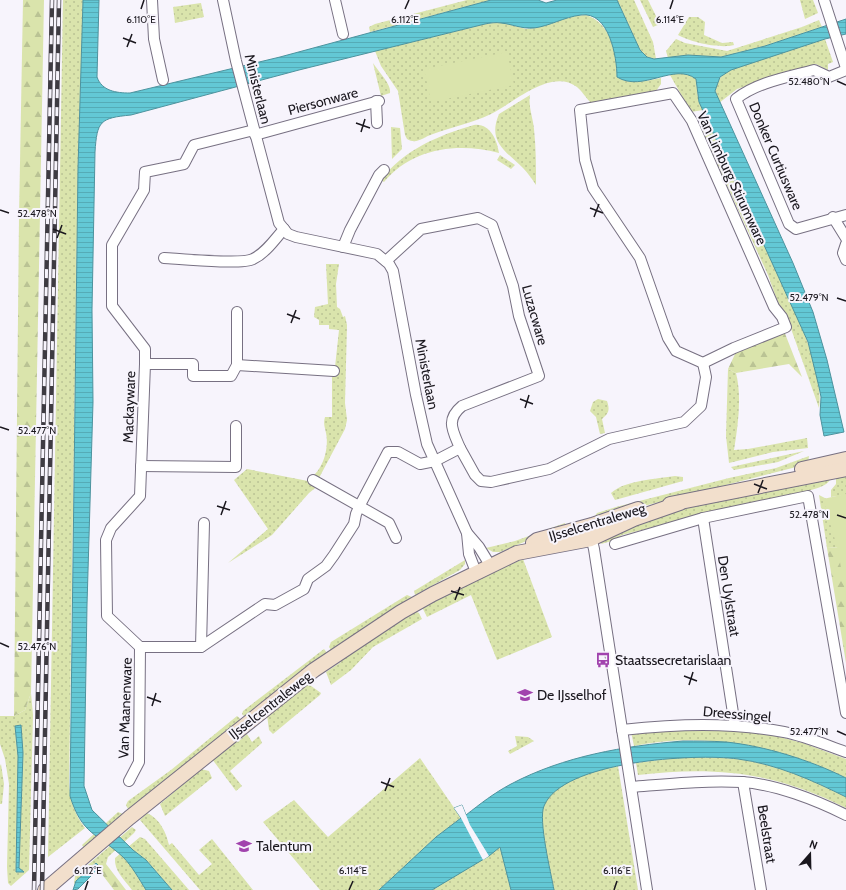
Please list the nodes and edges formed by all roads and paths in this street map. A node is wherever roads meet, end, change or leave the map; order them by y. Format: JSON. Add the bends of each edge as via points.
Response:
{"nodes":[{"id":1,"x":152,"y":0,"type":"edge"},
{"id":2,"x":223,"y":0,"type":"edge"},
{"id":3,"x":335,"y":0,"type":"edge"},
{"id":4,"x":824,"y":0,"type":"edge"},
{"id":5,"x":343,"y":34,"type":"dead end"},
{"id":6,"x":846,"y":69,"type":"edge"},
{"id":7,"x":164,"y":80,"type":"dead end"},
{"id":8,"x":377,"y":123,"type":"dead end"},
{"id":9,"x":255,"y":132,"type":"junction"},
{"id":10,"x":384,"y":170,"type":"dead end"},
{"id":11,"x":846,"y":215,"type":"edge"},
{"id":12,"x":833,"y":217,"type":"junction"},
{"id":13,"x":284,"y":229,"type":"junction"},
{"id":14,"x":846,"y":238,"type":"edge"},
{"id":15,"x":846,"y":244,"type":"edge"},
{"id":16,"x":343,"y":247,"type":"junction"},
{"id":17,"x":164,"y":258,"type":"dead end"},
{"id":18,"x":846,"y":260,"type":"edge"},
{"id":19,"x":386,"y":261,"type":"junction"},
{"id":20,"x":237,"y":312,"type":"dead end"},
{"id":21,"x":703,"y":363,"type":"junction"},
{"id":22,"x":145,"y":364,"type":"junction"},
{"id":23,"x":237,"y":365,"type":"junction"},
{"id":24,"x":334,"y":371,"type":"dead end"},
{"id":25,"x":236,"y":426,"type":"dead end"},
{"id":26,"x":460,"y":448,"type":"junction"},
{"id":27,"x":846,"y":459,"type":"edge"},
{"id":28,"x":435,"y":460,"type":"junction"},
{"id":29,"x":141,"y":466,"type":"junction"},
{"id":30,"x":846,"y":469,"type":"edge"},
{"id":31,"x":313,"y":480,"type":"dead end"},
{"id":32,"x":761,"y":485,"type":"junction"},
{"id":33,"x":360,"y":505,"type":"junction"},
{"id":34,"x":703,"y":518,"type":"junction"},
{"id":35,"x":204,"y":523,"type":"dead end"},
{"id":36,"x":590,"y":532,"type":"junction"},
{"id":37,"x":467,"y":533,"type":"junction"},
{"id":38,"x":396,"y":538,"type":"dead end"},
{"id":39,"x":615,"y":544,"type":"dead end"},
{"id":40,"x":490,"y":565,"type":"junction"},
{"id":41,"x":476,"y":572,"type":"junction"},
{"id":42,"x":140,"y":647,"type":"junction"},
{"id":43,"x":201,"y":647,"type":"junction"},
{"id":44,"x":846,"y":713,"type":"edge"},
{"id":45,"x":735,"y":726,"type":"junction"},
{"id":46,"x":622,"y":731,"type":"junction"},
{"id":47,"x":846,"y":752,"type":"edge"},
{"id":48,"x":129,"y":781,"type":"dead end"},
{"id":49,"x":744,"y":782,"type":"junction"},
{"id":50,"x":632,"y":787,"type":"junction"},
{"id":51,"x":846,"y":815,"type":"edge"},
{"id":52,"x":45,"y":890,"type":"edge"},
{"id":53,"x":647,"y":890,"type":"edge"},
{"id":54,"x":761,"y":890,"type":"edge"}],
"edges":[{"from":1,"to":7,"type":"street","via":[[154,39]]},
{"from":2,"to":9,"type":"street","name":"Ministerlaan"},
{"from":3,"to":5,"type":"street"},
{"from":4,"to":6,"type":"street"},
{"from":6,"to":12,"type":"street","name":"Donker Curtiusware","via":[[829,77],[814,70],[744,92],[736,100],[789,224],[796,229]]},
{"from":8,"to":9,"type":"street","name":"Piersonware","via":[[378,101]]},
{"from":9,"to":13,"type":"street","name":"Ministerlaan","via":[[276,215]]},
{"from":9,"to":22,"type":"street","name":"Piersonware","via":[[194,145],[184,164],[146,172],[144,190],[112,245],[112,306],[145,349]]},
{"from":10,"to":16,"type":"street"},
{"from":11,"to":12,"type":"street","name":"Donker Curtiusware"},
{"from":12,"to":14,"type":"street"},
{"from":13,"to":16,"type":"street","via":[[296,237]]},
{"from":13,"to":17,"type":"street","via":[[252,260]]},
{"from":15,"to":18,"type":"street","via":[[843,253]]},
{"from":16,"to":19,"type":"street","via":[[377,254]]},
{"from":19,"to":26,"type":"street","name":"Luzacware","via":[[421,230],[478,218],[492,225],[539,376],[462,406],[455,412],[452,429]]},
{"from":19,"to":28,"type":"street","name":"Ministerlaan","via":[[393,271],[423,428]]},
{"from":20,"to":23,"type":"street"},
{"from":21,"to":21,"type":"street","name":"Van Limburg Stirumware","via":[[676,351],[668,338],[640,258],[593,188],[585,160],[580,110],[673,93],[692,121],[774,307],[786,327]]},
{"from":21,"to":26,"type":"street","via":[[706,377],[701,406],[684,422],[609,439],[549,469],[491,482],[481,481],[475,475]]},
{"from":22,"to":23,"type":"street","name":"Mackayware","via":[[193,364],[193,376],[231,376]]},
{"from":22,"to":29,"type":"street","name":"Mackayware"},
{"from":23,"to":24,"type":"street"},
{"from":25,"to":29,"type":"street","via":[[236,467]]},
{"from":26,"to":28,"type":"street"},
{"from":27,"to":32,"type":"street","name":"IJsselcentraleweg","via":[[787,472]]},
{"from":28,"to":33,"type":"street","via":[[420,464],[398,452],[388,452]]},
{"from":28,"to":37,"type":"street","name":"Ministerlaan"},
{"from":29,"to":42,"type":"street","name":"Mackayware","via":[[140,496],[111,528],[106,540],[107,616]]},
{"from":30,"to":32,"type":"street","name":"IJsselcentraleweg"},
{"from":31,"to":33,"type":"street"},
{"from":32,"to":36,"type":"street","name":"IJsselcentraleweg","via":[[680,503]]},
{"from":33,"to":38,"type":"street","via":[[389,523]]},
{"from":33,"to":43,"type":"street","via":[[354,524],[334,555],[326,566],[308,579],[304,589],[275,605],[265,604]]},
{"from":34,"to":39,"type":"street"},
{"from":34,"to":44,"type":"street","via":[[808,496]]},
{"from":34,"to":45,"type":"street","name":"Den Uylstraat"},
{"from":35,"to":43,"type":"street"},
{"from":36,"to":40,"type":"street","name":"IJsselcentraleweg"},
{"from":36,"to":46,"type":"street"},
{"from":37,"to":40,"type":"street","name":"Ministerlaan","via":[[480,547]]},
{"from":37,"to":41,"type":"street","name":"Ministerlaan","via":[[469,554]]},
{"from":40,"to":41,"type":"street","name":"IJsselcentraleweg"},
{"from":41,"to":52,"type":"street","name":"IJsselcentraleweg","via":[[401,612],[326,661],[117,828]]},
{"from":42,"to":43,"type":"street","name":"Van Maanenware"},
{"from":42,"to":48,"type":"street","name":"Van Maanenware","via":[[139,762]]},
{"from":45,"to":46,"type":"street","name":"Dreessingel","via":[[705,724]]},
{"from":45,"to":47,"type":"street","name":"Dreessingel","via":[[786,733]]},
{"from":46,"to":50,"type":"street"},
{"from":49,"to":50,"type":"street","via":[[697,781]]},
{"from":49,"to":51,"type":"street","via":[[795,793]]},
{"from":49,"to":54,"type":"street","name":"Beelstraat"},
{"from":50,"to":53,"type":"street"}]}
